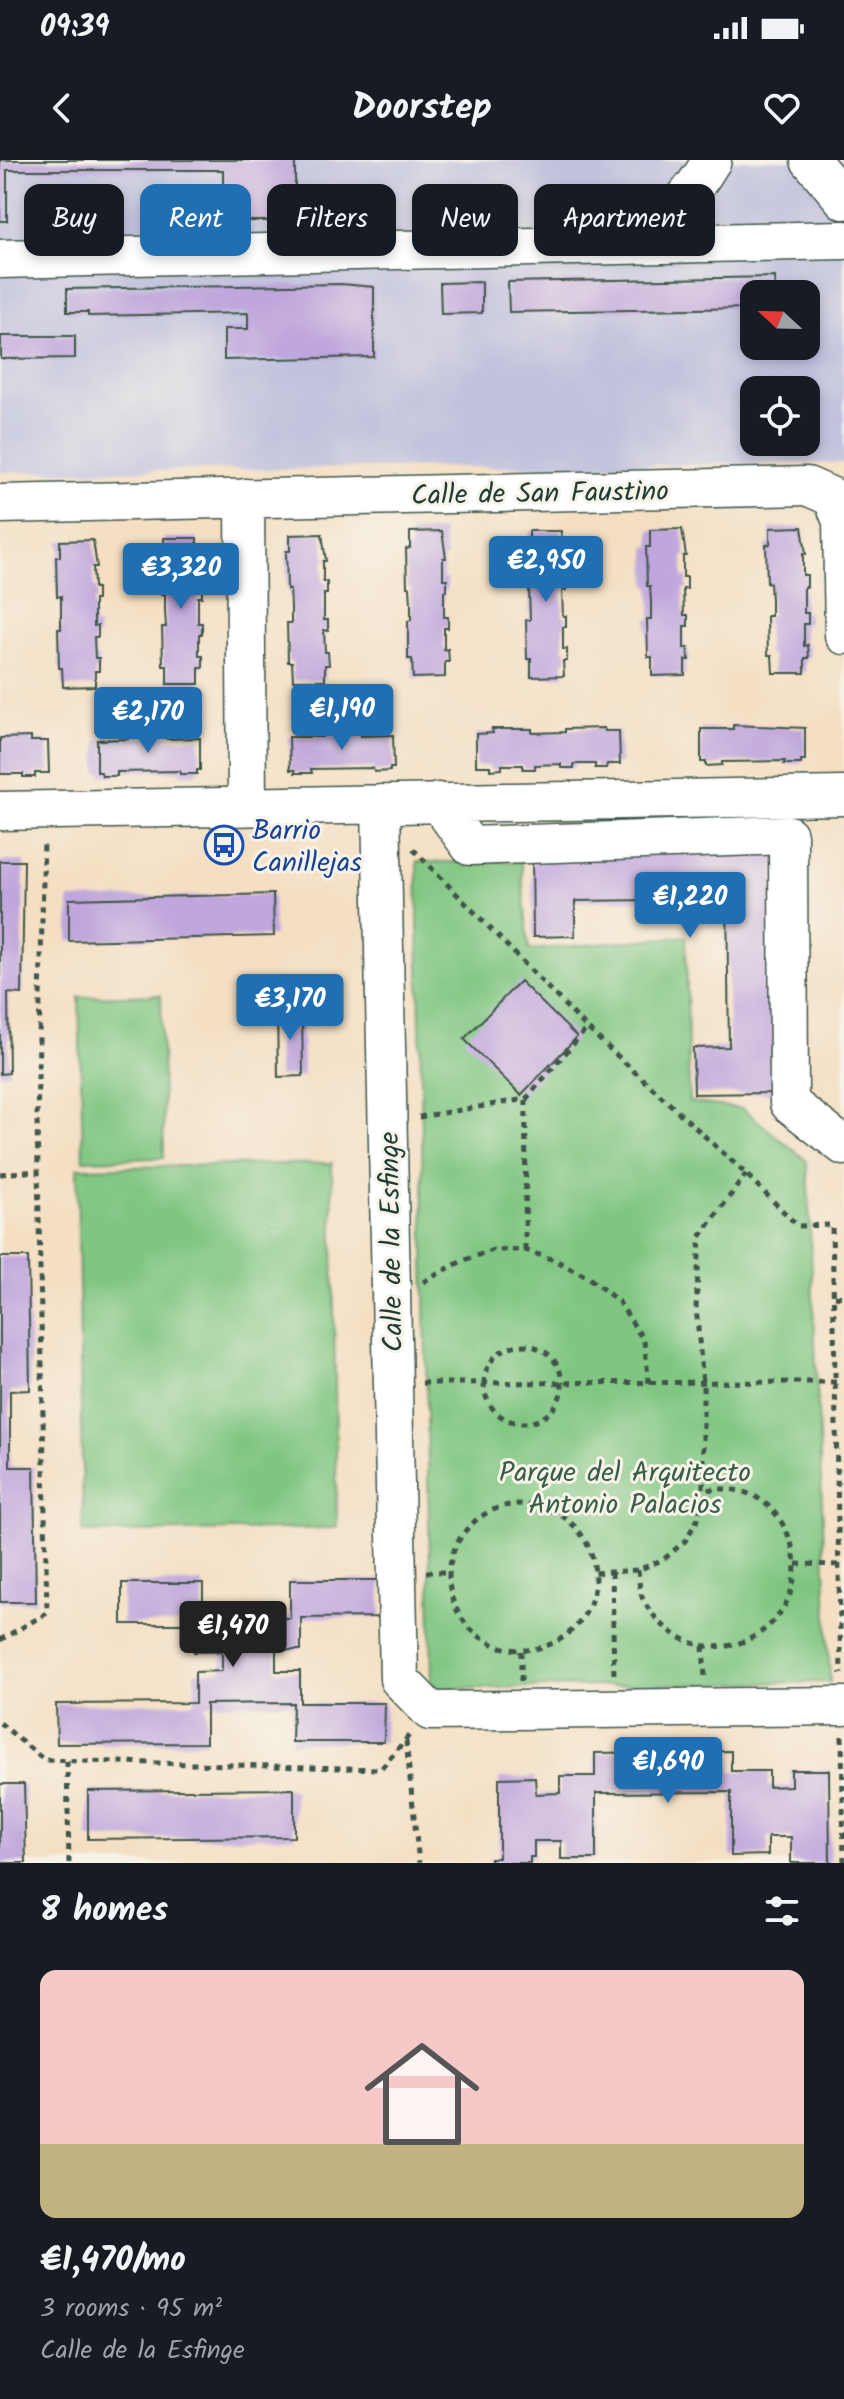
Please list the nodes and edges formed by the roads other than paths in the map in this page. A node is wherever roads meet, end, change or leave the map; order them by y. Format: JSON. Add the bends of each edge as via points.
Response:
{"nodes":[{"id":1,"x":712,"y":160,"type":"edge"},
{"id":2,"x":810,"y":160,"type":"edge"},
{"id":3,"x":694,"y":184,"type":"edge"},
{"id":4,"x":844,"y":200,"type":"edge"},
{"id":5,"x":844,"y":240,"type":"edge"},
{"id":6,"x":715,"y":244,"type":"edge"},
{"id":7,"x":534,"y":249,"type":"edge"},
{"id":8,"x":0,"y":259,"type":"edge"},
{"id":9,"x":245,"y":498,"type":"junction"},
{"id":10,"x":0,"y":504,"type":"edge"},
{"id":11,"x":844,"y":635,"type":"edge"},
{"id":12,"x":844,"y":796,"type":"edge"},
{"id":13,"x":438,"y":802,"type":"junction"},
{"id":14,"x":381,"y":804,"type":"junction"},
{"id":15,"x":247,"y":806,"type":"junction"},
{"id":16,"x":0,"y":811,"type":"edge"},
{"id":17,"x":844,"y":1146,"type":"edge"},
{"id":18,"x":843,"y":1706,"type":"edge"}],
"edges":[{"from":1,"to":3,"type":"street"},
{"from":2,"to":4,"type":"street"},
{"from":5,"to":6,"type":"street"},
{"from":7,"to":8,"type":"street"},
{"from":9,"to":10,"type":"street","name":"Calle de San Faustino"},
{"from":9,"to":11,"type":"street","name":"Calle de San Faustino","via":[[807,486],[832,497],[842,521]]},
{"from":9,"to":15,"type":"street"},
{"from":12,"to":13,"type":"street"},
{"from":13,"to":14,"type":"street"},
{"from":13,"to":17,"type":"street","via":[[470,846],[788,835],[789,1103]]},
{"from":14,"to":15,"type":"street"},
{"from":14,"to":18,"type":"street","name":"Calle de la Esfinge","via":[[399,1679],[430,1711]]},
{"from":15,"to":16,"type":"street"}]}
